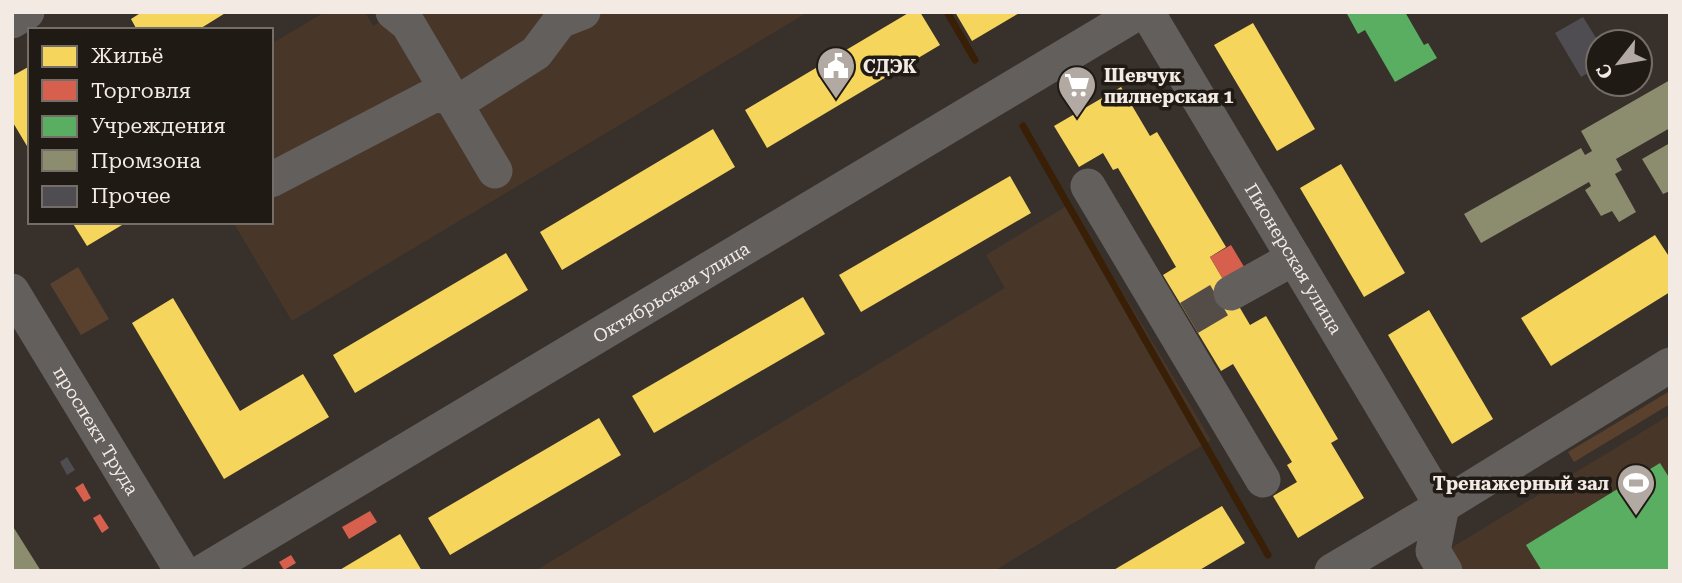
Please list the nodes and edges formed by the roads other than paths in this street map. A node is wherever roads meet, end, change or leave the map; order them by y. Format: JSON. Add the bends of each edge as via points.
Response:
{"nodes":[{"id":1,"x":27,"y":12,"type":"edge"},
{"id":2,"x":393,"y":12,"type":"edge"},
{"id":3,"x":583,"y":12,"type":"edge"},
{"id":4,"x":1139,"y":12,"type":"edge"},
{"id":5,"x":1147,"y":12,"type":"edge"},
{"id":6,"x":12,"y":21,"type":"edge"},
{"id":7,"x":452,"y":95,"type":"junction"},
{"id":8,"x":495,"y":171,"type":"dead end"},
{"id":9,"x":273,"y":179,"type":"edge"},
{"id":10,"x":1088,"y":186,"type":"dead end"},
{"id":11,"x":1294,"y":258,"type":"junction"},
{"id":12,"x":12,"y":290,"type":"edge"},
{"id":13,"x":1231,"y":293,"type":"tunnel mouth"},
{"id":14,"x":1670,"y":365,"type":"edge"},
{"id":15,"x":1263,"y":480,"type":"dead end"},
{"id":16,"x":1442,"y":506,"type":"junction"},
{"id":17,"x":182,"y":571,"type":"edge"},
{"id":18,"x":204,"y":571,"type":"edge"},
{"id":19,"x":1332,"y":571,"type":"edge"},
{"id":20,"x":1445,"y":571,"type":"edge"}],
"edges":[{"from":1,"to":6,"type":"street"},
{"from":2,"to":7,"type":"street","via":[[408,24]]},
{"from":3,"to":7,"type":"street","via":[[560,21],[536,53],[465,98]]},
{"from":4,"to":18,"type":"street","name":"Октябрьская улица"},
{"from":5,"to":11,"type":"street","name":"Пионерская улица"},
{"from":7,"to":8,"type":"street"},
{"from":7,"to":9,"type":"street","via":[[434,95]]},
{"from":10,"to":15,"type":"street","via":[[1181,323]]},
{"from":11,"to":13,"type":"street"},
{"from":11,"to":16,"type":"street","name":"Пионерская улица"},
{"from":12,"to":17,"type":"street","name":"проспект Труда"},
{"from":14,"to":16,"type":"street"},
{"from":16,"to":19,"type":"street"},
{"from":16,"to":20,"type":"street","via":[[1433,551]]}]}
